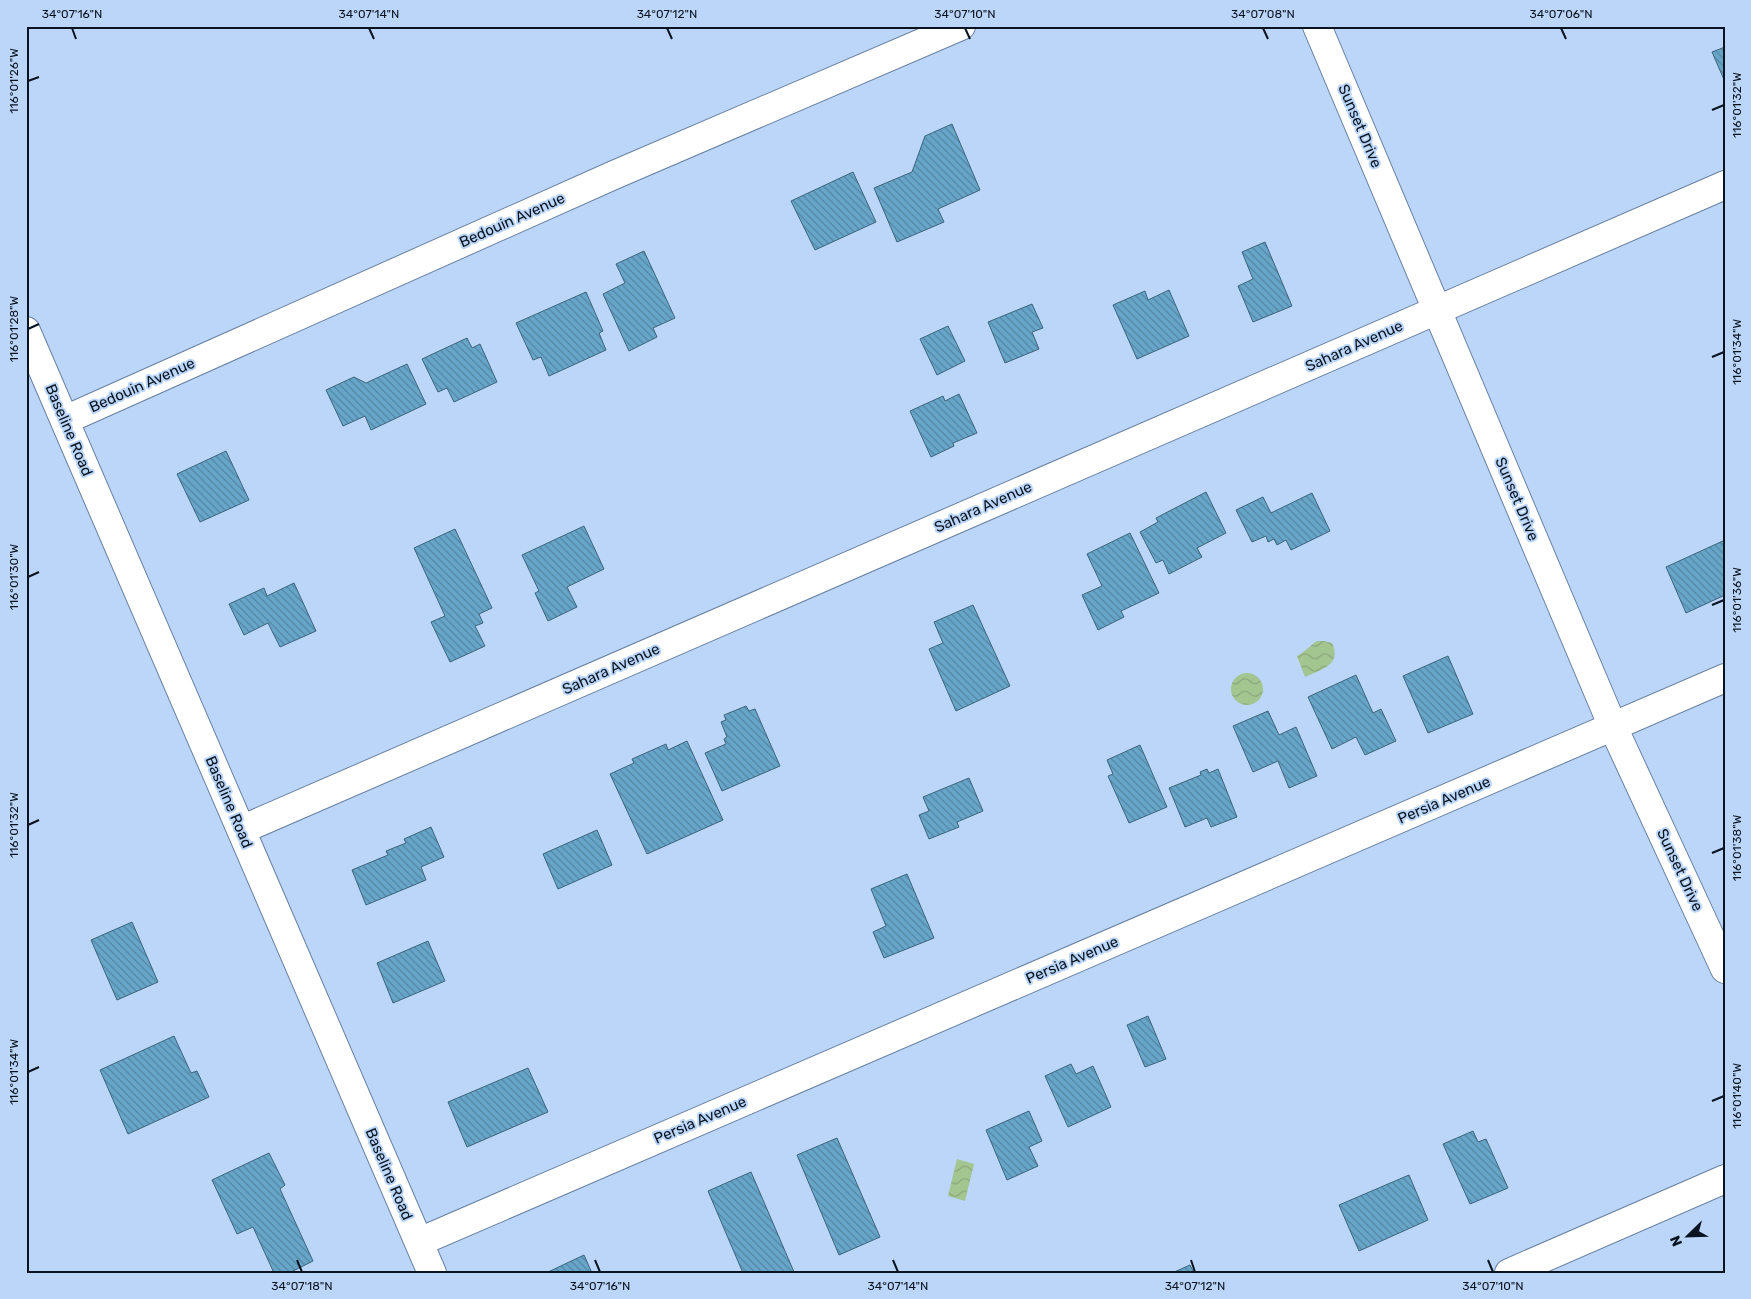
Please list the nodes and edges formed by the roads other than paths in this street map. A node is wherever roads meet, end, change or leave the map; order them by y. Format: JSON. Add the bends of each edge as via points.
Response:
{"nodes":[{"id":1,"x":961,"y":26,"type":"edge"},
{"id":2,"x":1317,"y":26,"type":"edge"},
{"id":3,"x":1725,"y":186,"type":"edge"},
{"id":4,"x":1438,"y":309,"type":"junction"},
{"id":5,"x":26,"y":331,"type":"edge"},
{"id":6,"x":65,"y":420,"type":"junction"},
{"id":7,"x":1725,"y":678,"type":"edge"},
{"id":8,"x":1613,"y":727,"type":"junction"},
{"id":9,"x":241,"y":830,"type":"junction"},
{"id":10,"x":1725,"y":969,"type":"edge"},
{"id":11,"x":1725,"y":1179,"type":"edge"},
{"id":12,"x":419,"y":1242,"type":"junction"},
{"id":13,"x":432,"y":1273,"type":"edge"},
{"id":14,"x":1509,"y":1273,"type":"edge"}],
"edges":[{"from":1,"to":6,"type":"street","name":"Bedouin Avenue","via":[[614,175]]},
{"from":2,"to":4,"type":"street","name":"Sunset Drive"},
{"from":3,"to":4,"type":"street","name":"Sahara Avenue"},
{"from":4,"to":8,"type":"street","name":"Sunset Drive"},
{"from":4,"to":9,"type":"street","name":"Sahara Avenue"},
{"from":5,"to":6,"type":"street","name":"Baseline Road"},
{"from":6,"to":9,"type":"street","name":"Baseline Road"},
{"from":7,"to":8,"type":"street","name":"Persia Avenue"},
{"from":8,"to":10,"type":"street","name":"Sunset Drive"},
{"from":8,"to":12,"type":"street","name":"Persia Avenue"},
{"from":9,"to":12,"type":"street","name":"Baseline Road"},
{"from":11,"to":14,"type":"street"},
{"from":12,"to":13,"type":"street","name":"Baseline Road"}]}
